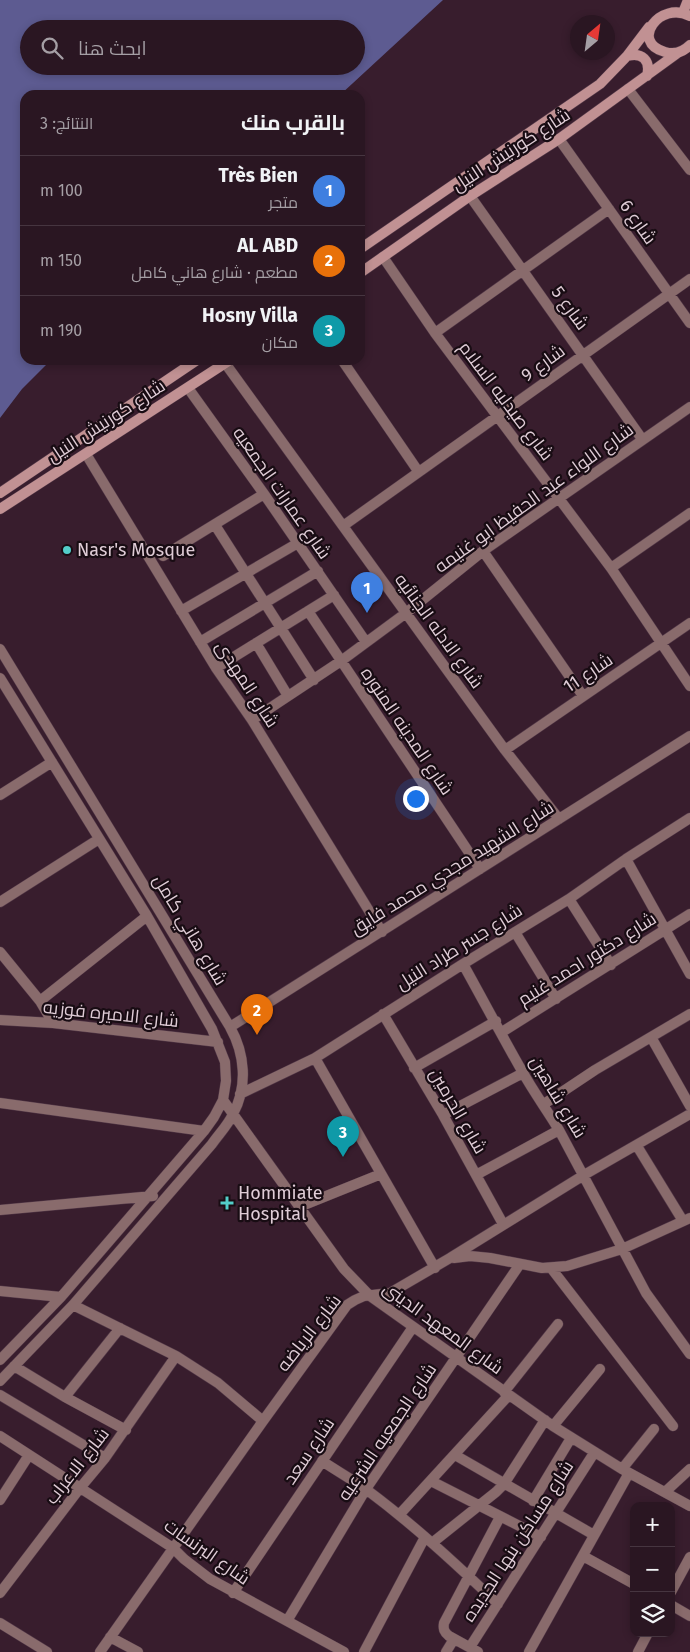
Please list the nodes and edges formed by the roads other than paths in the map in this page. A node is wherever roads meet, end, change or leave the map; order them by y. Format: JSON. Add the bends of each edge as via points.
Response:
{"nodes":[{"id":1,"x":688,"y":0,"type":"edge"},
{"id":2,"x":687,"y":13,"type":"edge"},
{"id":3,"x":649,"y":28,"type":"junction"},
{"id":4,"x":690,"y":45,"type":"edge"},
{"id":5,"x":680,"y":52,"type":"junction"},
{"id":6,"x":627,"y":56,"type":"junction"},
{"id":7,"x":647,"y":76,"type":"junction"},
{"id":8,"x":628,"y":89,"type":"junction"},
{"id":9,"x":559,"y":139,"type":"junction"},
{"id":10,"x":690,"y":170,"type":"edge"},
{"id":11,"x":470,"y":196,"type":"junction"},
{"id":12,"x":610,"y":209,"type":"junction"},
{"id":13,"x":365,"y":246,"type":"edge"},
{"id":14,"x":384,"y":257,"type":"junction"},
{"id":15,"x":365,"y":270,"type":"edge"},
{"id":16,"x":523,"y":270,"type":"junction"},
{"id":17,"x":690,"y":279,"type":"edge"},
{"id":18,"x":670,"y":295,"type":"junction"},
{"id":19,"x":690,"y":323,"type":"edge"},
{"id":20,"x":435,"y":333,"type":"junction"},
{"id":21,"x":583,"y":354,"type":"junction"},
{"id":22,"x":190,"y":365,"type":"edge"},
{"id":23,"x":222,"y":365,"type":"edge"},
{"id":24,"x":229,"y":365,"type":"edge"},
{"id":25,"x":345,"y":365,"type":"edge"},
{"id":26,"x":188,"y":388,"type":"junction"},
{"id":27,"x":690,"y":407,"type":"edge"},
{"id":28,"x":498,"y":416,"type":"junction"},
{"id":29,"x":642,"y":439,"type":"junction"},
{"id":30,"x":86,"y":454,"type":"junction"},
{"id":31,"x":418,"y":471,"type":"junction"},
{"id":32,"x":0,"y":493,"type":"edge"},
{"id":33,"x":264,"y":494,"type":"junction"},
{"id":34,"x":558,"y":498,"type":"junction"},
{"id":35,"x":0,"y":509,"type":"edge"},
{"id":36,"x":690,"y":513,"type":"edge"},
{"id":37,"x":215,"y":525,"type":"junction"},
{"id":38,"x":343,"y":526,"type":"junction"},
{"id":39,"x":298,"y":543,"type":"junction"},
{"id":40,"x":483,"y":551,"type":"junction"},
{"id":41,"x":164,"y":556,"type":"dead end"},
{"id":42,"x":611,"y":568,"type":"junction"},
{"id":43,"x":318,"y":571,"type":"junction"},
{"id":44,"x":246,"y":573,"type":"junction"},
{"id":45,"x":334,"y":595,"type":"junction"},
{"id":46,"x":265,"y":603,"type":"junction"},
{"id":47,"x":181,"y":611,"type":"junction"},
{"id":48,"x":308,"y":611,"type":"junction"},
{"id":49,"x":406,"y":613,"type":"junction"},
{"id":50,"x":690,"y":623,"type":"edge"},
{"id":51,"x":281,"y":628,"type":"junction"},
{"id":52,"x":200,"y":642,"type":"junction"},
{"id":53,"x":366,"y":642,"type":"junction"},
{"id":54,"x":662,"y":642,"type":"junction"},
{"id":55,"x":256,"y":643,"type":"junction"},
{"id":56,"x":0,"y":649,"type":"edge"},
{"id":57,"x":341,"y":661,"type":"junction"},
{"id":58,"x":216,"y":668,"type":"junction"},
{"id":59,"x":19,"y":680,"type":"junction"},
{"id":60,"x":314,"y":680,"type":"junction"},
{"id":61,"x":2,"y":685,"type":"edge"},
{"id":62,"x":690,"y":686,"type":"edge"},
{"id":63,"x":288,"y":696,"type":"junction"},
{"id":64,"x":583,"y":696,"type":"junction"},
{"id":65,"x":252,"y":720,"type":"junction"},
{"id":66,"x":690,"y":736,"type":"edge"},
{"id":67,"x":505,"y":750,"type":"junction"},
{"id":68,"x":52,"y":762,"type":"junction"},
{"id":69,"x":0,"y":794,"type":"edge"},
{"id":70,"x":690,"y":818,"type":"edge"},
{"id":71,"x":559,"y":820,"type":"junction"},
{"id":72,"x":98,"y":839,"type":"junction"},
{"id":73,"x":626,"y":859,"type":"junction"},
{"id":74,"x":480,"y":869,"type":"junction"},
{"id":75,"x":569,"y":899,"type":"junction"},
{"id":76,"x":152,"y":900,"type":"junction"},
{"id":77,"x":0,"y":902,"type":"edge"},
{"id":78,"x":141,"y":906,"type":"junction"},
{"id":79,"x":690,"y":914,"type":"edge"},
{"id":80,"x":147,"y":916,"type":"junction"},
{"id":81,"x":666,"y":929,"type":"junction"},
{"id":82,"x":382,"y":932,"type":"junction"},
{"id":83,"x":515,"y":932,"type":"junction"},
{"id":84,"x":0,"y":952,"type":"edge"},
{"id":85,"x":463,"y":964,"type":"junction"},
{"id":86,"x":611,"y":965,"type":"junction"},
{"id":87,"x":690,"y":974,"type":"edge"},
{"id":88,"x":556,"y":999,"type":"junction"},
{"id":89,"x":40,"y":1001,"type":"junction"},
{"id":90,"x":383,"y":1014,"type":"junction"},
{"id":91,"x":690,"y":1014,"type":"edge"},
{"id":92,"x":0,"y":1020,"type":"edge"},
{"id":93,"x":496,"y":1021,"type":"junction"},
{"id":94,"x":54,"y":1023,"type":"junction"},
{"id":95,"x":230,"y":1027,"type":"junction"},
{"id":96,"x":502,"y":1032,"type":"junction"},
{"id":97,"x":651,"y":1037,"type":"junction"},
{"id":98,"x":218,"y":1042,"type":"junction"},
{"id":99,"x":316,"y":1058,"type":"junction"},
{"id":100,"x":414,"y":1068,"type":"junction"},
{"id":101,"x":523,"y":1073,"type":"junction"},
{"id":102,"x":240,"y":1094,"type":"junction"},
{"id":103,"x":223,"y":1100,"type":"junction"},
{"id":104,"x":0,"y":1103,"type":"edge"},
{"id":105,"x":544,"y":1104,"type":"junction"},
{"id":106,"x":690,"y":1106,"type":"edge"},
{"id":107,"x":690,"y":1114,"type":"edge"},
{"id":108,"x":232,"y":1115,"type":"junction"},
{"id":109,"x":443,"y":1115,"type":"junction"},
{"id":110,"x":559,"y":1130,"type":"junction"},
{"id":111,"x":204,"y":1131,"type":"junction"},
{"id":112,"x":637,"y":1146,"type":"junction"},
{"id":113,"x":380,"y":1174,"type":"junction"},
{"id":114,"x":476,"y":1175,"type":"junction"},
{"id":115,"x":584,"y":1175,"type":"junction"},
{"id":116,"x":150,"y":1196,"type":"junction"},
{"id":117,"x":167,"y":1198,"type":"junction"},
{"id":118,"x":299,"y":1207,"type":"junction"},
{"id":119,"x":0,"y":1210,"type":"edge"},
{"id":120,"x":687,"y":1219,"type":"edge"},
{"id":121,"x":503,"y":1224,"type":"junction"},
{"id":122,"x":622,"y":1248,"type":"junction"},
{"id":123,"x":450,"y":1258,"type":"junction"},
{"id":124,"x":520,"y":1264,"type":"junction"},
{"id":125,"x":434,"y":1268,"type":"junction"},
{"id":126,"x":551,"y":1268,"type":"junction"},
{"id":127,"x":0,"y":1291,"type":"edge"},
{"id":128,"x":370,"y":1296,"type":"junction"},
{"id":129,"x":61,"y":1297,"type":"junction"},
{"id":130,"x":73,"y":1305,"type":"junction"},
{"id":131,"x":558,"y":1324,"type":"dead end"},
{"id":132,"x":412,"y":1327,"type":"junction"},
{"id":133,"x":120,"y":1328,"type":"junction"},
{"id":134,"x":690,"y":1354,"type":"edge"},
{"id":135,"x":176,"y":1356,"type":"junction"},
{"id":136,"x":456,"y":1358,"type":"junction"},
{"id":137,"x":0,"y":1360,"type":"edge"},
{"id":138,"x":14,"y":1366,"type":"junction"},
{"id":139,"x":600,"y":1369,"type":"dead end"},
{"id":140,"x":0,"y":1381,"type":"edge"},
{"id":141,"x":507,"y":1393,"type":"junction"},
{"id":142,"x":0,"y":1395,"type":"edge"},
{"id":143,"x":65,"y":1397,"type":"junction"},
{"id":144,"x":263,"y":1421,"type":"junction"},
{"id":145,"x":549,"y":1423,"type":"junction"},
{"id":146,"x":673,"y":1426,"type":"dead end"},
{"id":147,"x":654,"y":1429,"type":"dead end"},
{"id":148,"x":126,"y":1430,"type":"junction"},
{"id":149,"x":0,"y":1436,"type":"edge"},
{"id":150,"x":571,"y":1438,"type":"junction"},
{"id":151,"x":594,"y":1453,"type":"junction"},
{"id":152,"x":29,"y":1455,"type":"junction"},
{"id":153,"x":455,"y":1455,"type":"junction"},
{"id":154,"x":105,"y":1458,"type":"junction"},
{"id":155,"x":322,"y":1462,"type":"junction"},
{"id":156,"x":690,"y":1469,"type":"edge"},
{"id":157,"x":625,"y":1471,"type":"junction"},
{"id":158,"x":431,"y":1481,"type":"junction"},
{"id":159,"x":504,"y":1484,"type":"junction"},
{"id":160,"x":80,"y":1488,"type":"junction"},
{"id":161,"x":366,"y":1490,"type":"junction"},
{"id":162,"x":665,"y":1492,"type":"junction"},
{"id":163,"x":0,"y":1500,"type":"edge"},
{"id":164,"x":533,"y":1501,"type":"junction"},
{"id":165,"x":478,"y":1506,"type":"junction"},
{"id":166,"x":690,"y":1506,"type":"edge"},
{"id":167,"x":555,"y":1514,"type":"junction"},
{"id":168,"x":399,"y":1515,"type":"junction"},
{"id":169,"x":500,"y":1517,"type":"junction"},
{"id":170,"x":594,"y":1535,"type":"junction"},
{"id":171,"x":540,"y":1537,"type":"junction"},
{"id":172,"x":428,"y":1540,"type":"junction"},
{"id":173,"x":173,"y":1548,"type":"junction"},
{"id":174,"x":583,"y":1556,"type":"junction"},
{"id":175,"x":690,"y":1558,"type":"edge"},
{"id":176,"x":470,"y":1576,"type":"junction"},
{"id":177,"x":630,"y":1582,"type":"edge"},
{"id":178,"x":675,"y":1585,"type":"edge"},
{"id":179,"x":233,"y":1593,"type":"junction"},
{"id":180,"x":0,"y":1594,"type":"edge"},
{"id":181,"x":498,"y":1604,"type":"junction"},
{"id":182,"x":675,"y":1607,"type":"edge"},
{"id":183,"x":690,"y":1616,"type":"edge"},
{"id":184,"x":287,"y":1621,"type":"junction"},
{"id":185,"x":0,"y":1623,"type":"edge"},
{"id":186,"x":110,"y":1637,"type":"junction"},
{"id":187,"x":646,"y":1637,"type":"edge"},
{"id":188,"x":454,"y":1639,"type":"junction"},
{"id":189,"x":474,"y":1650,"type":"edge"},
{"id":190,"x":47,"y":1652,"type":"edge"},
{"id":191,"x":100,"y":1652,"type":"edge"},
{"id":192,"x":138,"y":1652,"type":"edge"},
{"id":193,"x":344,"y":1652,"type":"edge"},
{"id":194,"x":364,"y":1652,"type":"edge"},
{"id":195,"x":446,"y":1652,"type":"edge"},
{"id":196,"x":529,"y":1652,"type":"edge"},
{"id":197,"x":638,"y":1652,"type":"edge"}],
"edges":[{"from":1,"to":2,"type":"main road"},
{"from":2,"to":3,"type":"main road","name":"شارع كورنيش النيل","via":[[678,8],[665,8],[656,12]]},
{"from":3,"to":5,"type":"main road","via":[[655,46],[666,53]]},
{"from":3,"to":6,"type":"main road","name":"شارع كورنيش النيل"},
{"from":4,"to":5,"type":"main road","name":"شارع كورنيش النيل"},
{"from":5,"to":7,"type":"main road","name":"شارع كورنيش النيل"},
{"from":6,"to":7,"type":"main road","via":[[634,54],[647,61]]},
{"from":6,"to":13,"type":"main road","name":"شارع كورنيش النيل","via":[[600,84]]},
{"from":7,"to":8,"type":"main road","name":"شارع كورنيش النيل"},
{"from":8,"to":9,"type":"main road","name":"شارع كورنيش النيل"},
{"from":8,"to":10,"type":"street"},
{"from":9,"to":11,"type":"main road","name":"شارع كورنيش النيل"},
{"from":9,"to":12,"type":"street","name":"شارع 6"},
{"from":11,"to":14,"type":"main road","name":"شارع كورنيش النيل"},
{"from":11,"to":16,"type":"street","name":"شارع 5"},
{"from":12,"to":16,"type":"street"},
{"from":12,"to":18,"type":"street","name":"شارع 6"},
{"from":14,"to":15,"type":"main road","name":"شارع كورنيش النيل"},
{"from":14,"to":20,"type":"street","name":"شارع صيدليه السلام"},
{"from":16,"to":20,"type":"street"},
{"from":16,"to":21,"type":"street","name":"شارع 5"},
{"from":17,"to":18,"type":"street","name":"شارع 9"},
{"from":18,"to":19,"type":"street","name":"شارع 6"},
{"from":18,"to":21,"type":"street","name":"شارع 9"},
{"from":20,"to":28,"type":"street","name":"شارع صيدليه السلام"},
{"from":21,"to":28,"type":"street","name":"شارع 9"},
{"from":21,"to":29,"type":"street","name":"شارع 5"},
{"from":22,"to":32,"type":"main road","name":"شارع كورنيش النيل"},
{"from":23,"to":26,"type":"main road","name":"شارع كورنيش النيل"},
{"from":24,"to":38,"type":"street","name":"شارع الادله الجنائيه"},
{"from":25,"to":31,"type":"street"},
{"from":26,"to":30,"type":"main road","name":"شارع كورنيش النيل"},
{"from":26,"to":33,"type":"street","name":"شارع عمارات الجمعيه"},
{"from":27,"to":29,"type":"street","name":"شارع اللواء عبد الحفيظ ابو غنيمه"},
{"from":28,"to":31,"type":"street","name":"شارع 9"},
{"from":28,"to":34,"type":"street","name":"شارع صيدليه السلام"},
{"from":29,"to":34,"type":"street","name":"شارع اللواء عبد الحفيظ ابو غنيمه"},
{"from":30,"to":35,"type":"main road","name":"شارع كورنيش النيل"},
{"from":30,"to":47,"type":"street","name":"شارع المهدى"},
{"from":31,"to":38,"type":"street","name":"شارع 9"},
{"from":33,"to":37,"type":"street"},
{"from":33,"to":39,"type":"street","name":"شارع عمارات الجمعيه"},
{"from":34,"to":40,"type":"street","name":"شارع اللواء عبد الحفيظ ابو غنيمه"},
{"from":34,"to":42,"type":"street","name":"شارع صيدليه السلام"},
{"from":36,"to":42,"type":"street"},
{"from":37,"to":41,"type":"street"},
{"from":37,"to":44,"type":"street"},
{"from":38,"to":49,"type":"street","name":"شارع الادله الجنائيه"},
{"from":39,"to":43,"type":"street","name":"شارع عمارات الجمعيه"},
{"from":39,"to":44,"type":"street"},
{"from":40,"to":49,"type":"street","name":"شارع اللواء عبد الحفيظ ابو غنيمه"},
{"from":40,"to":64,"type":"street"},
{"from":42,"to":54,"type":"street","name":"شارع صيدليه السلام"},
{"from":43,"to":45,"type":"street","name":"شارع عمارات الجمعيه"},
{"from":43,"to":46,"type":"street"},
{"from":44,"to":46,"type":"street"},
{"from":44,"to":47,"type":"street"},
{"from":45,"to":48,"type":"street"},
{"from":45,"to":53,"type":"street","name":"شارع عمارات الجمعيه"},
{"from":46,"to":51,"type":"street"},
{"from":46,"to":52,"type":"street"},
{"from":47,"to":52,"type":"street","name":"شارع المهدى"},
{"from":48,"to":51,"type":"street"},
{"from":48,"to":57,"type":"street","name":"شارع المدينه المنوره"},
{"from":49,"to":53,"type":"street","name":"شارع اللواء عبد الحفيظ ابو غنيمه"},
{"from":49,"to":67,"type":"street","name":"شارع الادله الجنائيه"},
{"from":50,"to":54,"type":"street","name":"شارع 11"},
{"from":51,"to":55,"type":"street"},
{"from":51,"to":60,"type":"street"},
{"from":52,"to":58,"type":"street","name":"شارع المهدى"},
{"from":53,"to":57,"type":"street","name":"شارع اللواء عبد الحفيظ ابو غنيمه"},
{"from":54,"to":62,"type":"street","name":"شارع صيدليه السلام"},
{"from":54,"to":64,"type":"street","name":"شارع 11"},
{"from":55,"to":58,"type":"street"},
{"from":55,"to":63,"type":"street"},
{"from":56,"to":59,"type":"street","name":"شارع هاني كامل"},
{"from":57,"to":60,"type":"street","name":"شارع اللواء عبد الحفيظ ابو غنيمه"},
{"from":57,"to":74,"type":"street","name":"شارع المدينه المنوره"},
{"from":58,"to":65,"type":"street","name":"شارع المهدى"},
{"from":59,"to":61,"type":"street"},
{"from":59,"to":76,"type":"street","name":"شارع هاني كامل"},
{"from":60,"to":63,"type":"street","name":"شارع اللواء عبد الحفيظ ابو غنيمه"},
{"from":61,"to":68,"type":"street","name":"شارع هاني كامل"},
{"from":63,"to":65,"type":"street","name":"شارع اللواء عبد الحفيظ ابو غنيمه"},
{"from":64,"to":67,"type":"street","name":"شارع 11"},
{"from":65,"to":82,"type":"street","name":"شارع المهدى"},
{"from":66,"to":71,"type":"street","name":"شارع الشهيد مجدي محمد فايق"},
{"from":67,"to":71,"type":"street","name":"شارع الادله الجنائيه"},
{"from":68,"to":69,"type":"street"},
{"from":68,"to":72,"type":"street","name":"شارع هاني كامل"},
{"from":70,"to":73,"type":"street","name":"شارع جسر طراد النيل"},
{"from":71,"to":74,"type":"street","name":"شارع الشهيد مجدي محمد فايق"},
{"from":72,"to":77,"type":"street"},
{"from":72,"to":78,"type":"street","name":"شارع هاني كامل"},
{"from":73,"to":75,"type":"street","name":"شارع جسر طراد النيل"},
{"from":73,"to":81,"type":"street"},
{"from":74,"to":82,"type":"street","name":"شارع الشهيد مجدي محمد فايق"},
{"from":75,"to":83,"type":"street","name":"شارع جسر طراد النيل"},
{"from":75,"to":86,"type":"street"},
{"from":76,"to":78,"type":"street"},
{"from":76,"to":95,"type":"street","name":"شارع هاني كامل"},
{"from":78,"to":80,"type":"street","name":"شارع هاني كامل"},
{"from":79,"to":81,"type":"street","name":"شارع دكتور احمد غنيم"},
{"from":80,"to":89,"type":"street"},
{"from":80,"to":98,"type":"street","name":"شارع هاني كامل"},
{"from":81,"to":86,"type":"street","name":"شارع دكتور احمد غنيم"},
{"from":81,"to":87,"type":"street"},
{"from":82,"to":95,"type":"street","name":"شارع الشهيد مجدي محمد فايق"},
{"from":83,"to":85,"type":"street","name":"شارع جسر طراد النيل"},
{"from":83,"to":88,"type":"street"},
{"from":84,"to":89,"type":"street"},
{"from":85,"to":90,"type":"street","name":"شارع جسر طراد النيل"},
{"from":85,"to":93,"type":"street","name":"شارع شاهين"},
{"from":86,"to":88,"type":"street","name":"شارع دكتور احمد غنيم"},
{"from":88,"to":96,"type":"street","name":"شارع دكتور احمد غنيم"},
{"from":89,"to":94,"type":"street"},
{"from":90,"to":99,"type":"street","name":"شارع جسر طراد النيل"},
{"from":90,"to":100,"type":"street","name":"شارع الحرمين"},
{"from":91,"to":97,"type":"street"},
{"from":92,"to":94,"type":"street","name":"شارع الاميره فوزيه"},
{"from":93,"to":96,"type":"street","name":"شارع شاهين"},
{"from":93,"to":100,"type":"street"},
{"from":94,"to":98,"type":"street","name":"شارع الاميره فوزيه"},
{"from":95,"to":102,"type":"street","name":"شارع هاني كامل","via":[[242,1059]]},
{"from":96,"to":101,"type":"street","name":"شارع شاهين"},
{"from":97,"to":105,"type":"street"},
{"from":97,"to":106,"type":"street"},
{"from":98,"to":103,"type":"street","name":"شارع هاني كامل","via":[[225,1062]]},
{"from":99,"to":102,"type":"street","name":"شارع جسر طراد النيل"},
{"from":99,"to":113,"type":"street"},
{"from":100,"to":109,"type":"street","name":"شارع الحرمين"},
{"from":101,"to":105,"type":"street","name":"شارع شاهين"},
{"from":101,"to":109,"type":"street"},
{"from":102,"to":108,"type":"street","name":"شارع هاني كامل"},
{"from":103,"to":108,"type":"street","name":"شارع المعهد الدينى"},
{"from":103,"to":111,"type":"street","name":"شارع هاني كامل"},
{"from":104,"to":111,"type":"street"},
{"from":105,"to":110,"type":"street","name":"شارع شاهين"},
{"from":107,"to":112,"type":"street","name":"شارع الرياضه"},
{"from":108,"to":117,"type":"street","name":"شارع هاني كامل"},
{"from":108,"to":118,"type":"street","name":"شارع المعهد الدينى"},
{"from":109,"to":114,"type":"street","name":"شارع الحرمين"},
{"from":110,"to":114,"type":"street"},
{"from":110,"to":115,"type":"street","name":"شارع شاهين"},
{"from":111,"to":116,"type":"street","name":"شارع هاني كامل"},
{"from":112,"to":115,"type":"street","name":"شارع الرياضه"},
{"from":112,"to":120,"type":"street"},
{"from":113,"to":118,"type":"street"},
{"from":113,"to":125,"type":"street"},
{"from":114,"to":121,"type":"street","name":"شارع الحرمين"},
{"from":115,"to":121,"type":"street","name":"شارع الرياضه"},
{"from":115,"to":122,"type":"street","name":"شارع شاهين"},
{"from":116,"to":117,"type":"street"},
{"from":116,"to":119,"type":"street"},
{"from":116,"to":129,"type":"street","name":"شارع هاني كامل"},
{"from":117,"to":130,"type":"street","name":"شارع هاني كامل"},
{"from":118,"to":128,"type":"street","name":"شارع المعهد الدينى","via":[[344,1269]]},
{"from":120,"to":122,"type":"street"},
{"from":121,"to":123,"type":"street","name":"شارع الرياضه"},
{"from":122,"to":126,"type":"street"},
{"from":122,"to":134,"type":"street","name":"شارع شاهين","via":[[646,1293]]},
{"from":123,"to":124,"type":"street","via":[[470,1256]]},
{"from":123,"to":125,"type":"street","name":"شارع الرياضه"},
{"from":124,"to":126,"type":"street"},
{"from":124,"to":136,"type":"street","name":"شارع الجمعيه الشرعيه"},
{"from":125,"to":128,"type":"street","name":"شارع الرياضه","via":[[390,1293]]},
{"from":126,"to":146,"type":"street"},
{"from":127,"to":129,"type":"street"},
{"from":128,"to":132,"type":"street","name":"شارع المعهد الدينى"},
{"from":128,"to":144,"type":"street","name":"شارع الرياضه","via":[[347,1305]]},
{"from":129,"to":137,"type":"street","name":"شارع هاني كامل"},
{"from":130,"to":133,"type":"street"},
{"from":130,"to":138,"type":"street","name":"شارع هاني كامل"},
{"from":131,"to":141,"type":"street"},
{"from":132,"to":136,"type":"street","name":"شارع المعهد الدينى"},
{"from":132,"to":155,"type":"street","name":"شارع سعد"},
{"from":133,"to":135,"type":"street"},
{"from":133,"to":143,"type":"street"},
{"from":135,"to":144,"type":"street","via":[[218,1383]]},
{"from":135,"to":148,"type":"street","name":"شارع الاعراب"},
{"from":136,"to":141,"type":"street","name":"شارع المعهد الدينى"},
{"from":136,"to":161,"type":"street","name":"شارع الجمعيه الشرعيه"},
{"from":138,"to":140,"type":"street","name":"شارع هاني كامل"},
{"from":138,"to":143,"type":"street"},
{"from":139,"to":145,"type":"street"},
{"from":141,"to":145,"type":"street","name":"شارع المعهد الدينى"},
{"from":141,"to":153,"type":"street"},
{"from":142,"to":154,"type":"street"},
{"from":143,"to":148,"type":"street"},
{"from":144,"to":173,"type":"street","name":"شارع الرياضه"},
{"from":145,"to":150,"type":"street","name":"شارع المعهد الدينى"},
{"from":145,"to":159,"type":"street"},
{"from":147,"to":157,"type":"street"},
{"from":148,"to":154,"type":"street","name":"شارع الاعراب"},
{"from":149,"to":152,"type":"street","name":"شارع البرنسات"},
{"from":150,"to":151,"type":"street","name":"شارع المعهد الدينى"},
{"from":150,"to":164,"type":"street"},
{"from":151,"to":157,"type":"street","name":"شارع المعهد الدينى"},
{"from":151,"to":167,"type":"street","name":"شارع مساكن بنها الجديده"},
{"from":152,"to":160,"type":"street","name":"شارع البرنسات"},
{"from":152,"to":163,"type":"street"},
{"from":153,"to":158,"type":"street"},
{"from":153,"to":159,"type":"street"},
{"from":154,"to":160,"type":"street","name":"شارع الاعراب"},
{"from":155,"to":161,"type":"street"},
{"from":155,"to":179,"type":"street","name":"شارع سعد"},
{"from":156,"to":162,"type":"street"},
{"from":157,"to":162,"type":"street","name":"شارع المعهد الدينى"},
{"from":157,"to":170,"type":"street"},
{"from":158,"to":165,"type":"street"},
{"from":158,"to":168,"type":"street"},
{"from":159,"to":164,"type":"street"},
{"from":159,"to":165,"type":"street"},
{"from":160,"to":173,"type":"street","name":"شارع البرنسات"},
{"from":160,"to":180,"type":"street","name":"شارع الاعراب"},
{"from":161,"to":168,"type":"street"},
{"from":161,"to":184,"type":"street","name":"شارع الجمعيه الشرعيه"},
{"from":162,"to":166,"type":"street","name":"شارع المعهد الدينى"},
{"from":164,"to":167,"type":"street"},
{"from":165,"to":169,"type":"street"},
{"from":165,"to":172,"type":"street"},
{"from":167,"to":170,"type":"street"},
{"from":167,"to":171,"type":"street","name":"شارع مساكن بنها الجديده"},
{"from":168,"to":172,"type":"street"},
{"from":169,"to":171,"type":"street"},
{"from":169,"to":176,"type":"street"},
{"from":170,"to":174,"type":"street"},
{"from":171,"to":181,"type":"street","name":"شارع مساكن بنها الجديده"},
{"from":172,"to":176,"type":"street"},
{"from":172,"to":194,"type":"street"},
{"from":173,"to":179,"type":"street","name":"شارع البرنسات","via":[[194,1568]]},
{"from":173,"to":186,"type":"street","name":"شارع الرياضه"},
{"from":174,"to":177,"type":"street"},
{"from":174,"to":196,"type":"street"},
{"from":175,"to":178,"type":"street"},
{"from":176,"to":181,"type":"street"},
{"from":176,"to":188,"type":"street","via":[[444,1623],[445,1633]]},
{"from":179,"to":184,"type":"street","name":"شارع البرنسات"},
{"from":181,"to":189,"type":"street","name":"شارع مساكن بنها الجديده"},
{"from":182,"to":183,"type":"street"},
{"from":184,"to":193,"type":"street","name":"شارع البرنسات"},
{"from":185,"to":190,"type":"street"},
{"from":186,"to":191,"type":"street","name":"شارع الرياضه"},
{"from":186,"to":192,"type":"street"},
{"from":187,"to":197,"type":"street"},
{"from":188,"to":189,"type":"street"},
{"from":188,"to":195,"type":"street"}]}
